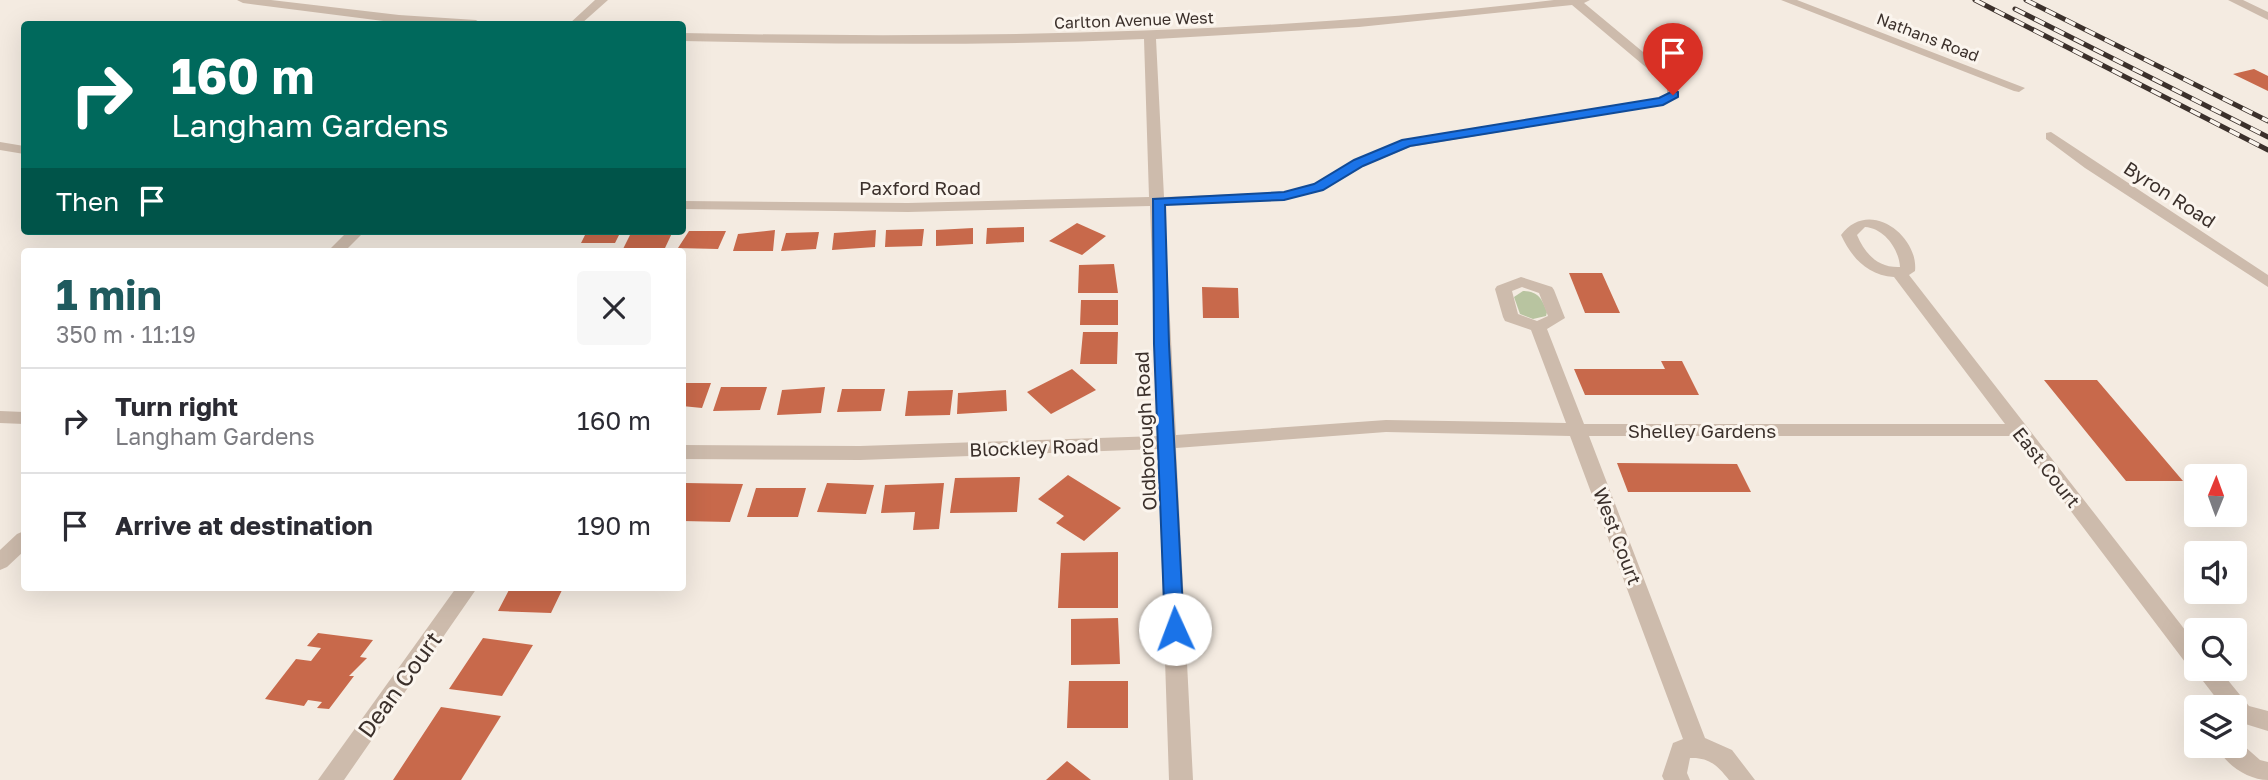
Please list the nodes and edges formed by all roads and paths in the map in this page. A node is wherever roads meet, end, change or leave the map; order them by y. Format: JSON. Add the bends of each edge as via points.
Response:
{"nodes":[{"id":1,"x":243,"y":0,"type":"edge"},
{"id":2,"x":602,"y":0,"type":"edge"},
{"id":3,"x":1787,"y":0,"type":"edge"},
{"id":4,"x":2234,"y":0,"type":"edge"},
{"id":5,"x":1580,"y":1,"type":"edge"},
{"id":6,"x":2268,"y":16,"type":"edge"},
{"id":7,"x":437,"y":21,"type":"edge"},
{"id":8,"x":578,"y":21,"type":"edge"},
{"id":9,"x":686,"y":37,"type":"edge"},
{"id":10,"x":1150,"y":37,"type":"junction"},
{"id":11,"x":2019,"y":88,"type":"dead end"},
{"id":12,"x":2052,"y":136,"type":"dead end"},
{"id":13,"x":0,"y":146,"type":"edge"},
{"id":14,"x":21,"y":150,"type":"edge"},
{"id":15,"x":1158,"y":202,"type":"junction"},
{"id":16,"x":686,"y":205,"type":"edge"},
{"id":17,"x":353,"y":235,"type":"edge"},
{"id":18,"x":339,"y":248,"type":"edge"},
{"id":19,"x":1899,"y":273,"type":"dead end"},
{"id":20,"x":2268,"y":282,"type":"edge"},
{"id":21,"x":1538,"y":327,"type":"dead end"},
{"id":22,"x":0,"y":417,"type":"edge"},
{"id":23,"x":21,"y":418,"type":"edge"},
{"id":24,"x":1386,"y":426,"type":"joint"},
{"id":25,"x":1578,"y":430,"type":"junction"},
{"id":26,"x":2019,"y":430,"type":"junction"},
{"id":27,"x":1168,"y":442,"type":"junction"},
{"id":28,"x":686,"y":452,"type":"edge"},
{"id":29,"x":21,"y":542,"type":"edge"},
{"id":30,"x":0,"y":562,"type":"edge"},
{"id":31,"x":465,"y":591,"type":"edge"},
{"id":32,"x":2184,"y":644,"type":"edge"},
{"id":33,"x":2214,"y":681,"type":"edge"},
{"id":34,"x":2225,"y":695,"type":"edge"},
{"id":35,"x":2247,"y":716,"type":"edge"},
{"id":36,"x":2268,"y":721,"type":"edge"},
{"id":37,"x":1697,"y":746,"type":"junction"},
{"id":38,"x":2242,"y":758,"type":"edge"},
{"id":39,"x":2268,"y":773,"type":"edge"},
{"id":40,"x":330,"y":780,"type":"edge"},
{"id":41,"x":1181,"y":780,"type":"edge"},
{"id":42,"x":1678,"y":780,"type":"edge"},
{"id":43,"x":1743,"y":780,"type":"edge"}],
"edges":[{"from":1,"to":7,"type":"street"},
{"from":2,"to":8,"type":"street"},
{"from":3,"to":11,"type":"street","name":"Nathans Road"},
{"from":4,"to":6,"type":"street"},
{"from":5,"to":10,"type":"street","name":"Carlton Avenue West","via":[[1341,26]]},
{"from":5,"to":15,"type":"street","name":"Paxford Road","via":[[1672,83],[1673,95],[1663,101],[1407,143],[1359,163],[1319,187],[1284,196]]},
{"from":9,"to":10,"type":"street","name":"Carlton Avenue West","via":[[880,41]]},
{"from":10,"to":15,"type":"street","name":"Oldborough Road"},
{"from":12,"to":20,"type":"street","name":"Byron Road"},
{"from":13,"to":14,"type":"street"},
{"from":15,"to":16,"type":"street","name":"Paxford Road"},
{"from":15,"to":27,"type":"street","name":"Oldborough Road"},
{"from":17,"to":18,"type":"street"},
{"from":19,"to":26,"type":"street","name":"East Court"},
{"from":21,"to":25,"type":"street","name":"West Court"},
{"from":22,"to":23,"type":"street"},
{"from":24,"to":25,"type":"street","name":"Shelley Gardens"},
{"from":24,"to":27,"type":"street","name":"Blockley Road"},
{"from":25,"to":26,"type":"street","name":"Shelley Gardens"},
{"from":25,"to":37,"type":"street","name":"West Court"},
{"from":26,"to":32,"type":"street","name":"East Court"},
{"from":27,"to":28,"type":"street","name":"Blockley Road","via":[[860,453]]},
{"from":27,"to":41,"type":"street","name":"Oldborough Road"},
{"from":29,"to":30,"type":"street"},
{"from":31,"to":40,"type":"street","name":"Dean Court"},
{"from":33,"to":34,"type":"street"},
{"from":35,"to":36,"type":"street"},
{"from":37,"to":42,"type":"street","via":[[1681,750],[1674,776]]},
{"from":37,"to":43,"type":"street","via":[[1721,753]]},
{"from":38,"to":39,"type":"street"}]}
